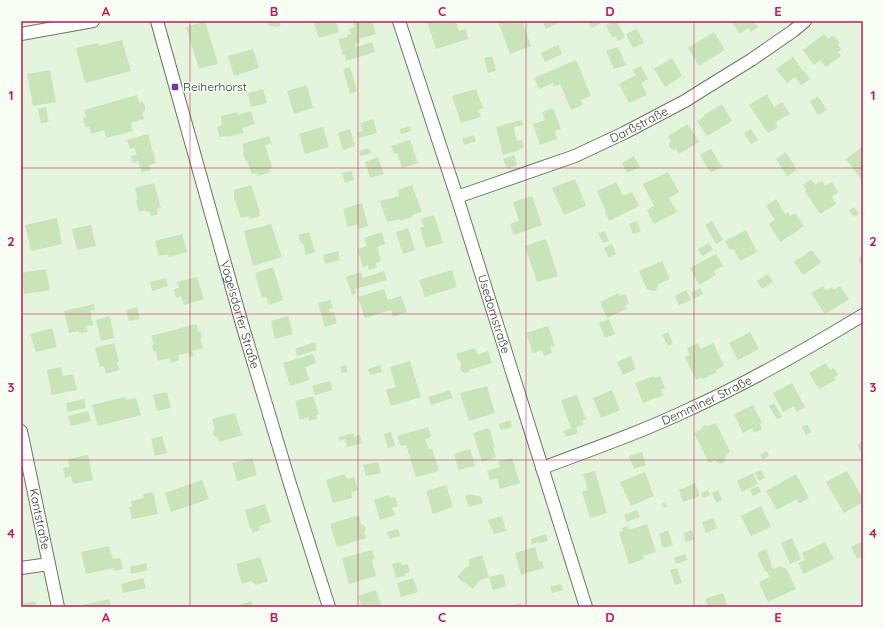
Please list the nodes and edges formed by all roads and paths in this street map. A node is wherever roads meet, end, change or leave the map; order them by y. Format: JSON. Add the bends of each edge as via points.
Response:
{"nodes":[{"id":1,"x":93,"y":21,"type":"edge"},
{"id":2,"x":156,"y":21,"type":"edge"},
{"id":3,"x":400,"y":21,"type":"edge"},
{"id":4,"x":805,"y":21,"type":"edge"},
{"id":5,"x":21,"y":34,"type":"edge"},
{"id":6,"x":457,"y":197,"type":"junction"},
{"id":7,"x":863,"y":315,"type":"edge"},
{"id":8,"x":21,"y":431,"type":"edge"},
{"id":9,"x":542,"y":468,"type":"junction"},
{"id":10,"x":49,"y":564,"type":"junction"},
{"id":11,"x":21,"y":568,"type":"edge"},
{"id":12,"x":58,"y":607,"type":"edge"},
{"id":13,"x":329,"y":607,"type":"edge"},
{"id":14,"x":586,"y":607,"type":"edge"}],
"edges":[{"from":1,"to":5,"type":"street"},
{"from":2,"to":13,"type":"street","name":"Vogelsdorfer Straße","via":[[242,324]]},
{"from":3,"to":6,"type":"street","name":"Usedomstraße"},
{"from":4,"to":6,"type":"street","name":"Darßstraße","via":[[751,60],[698,93],[624,133],[575,156]]},
{"from":6,"to":9,"type":"street","name":"Usedomstraße"},
{"from":7,"to":9,"type":"street","name":"Demminer Straße","via":[[781,364],[692,409],[640,432]]},
{"from":8,"to":10,"type":"street","name":"Kantstraße"},
{"from":9,"to":14,"type":"street","name":"Usedomstraße"},
{"from":10,"to":11,"type":"street"},
{"from":10,"to":12,"type":"street","name":"Kantstraße"}]}
